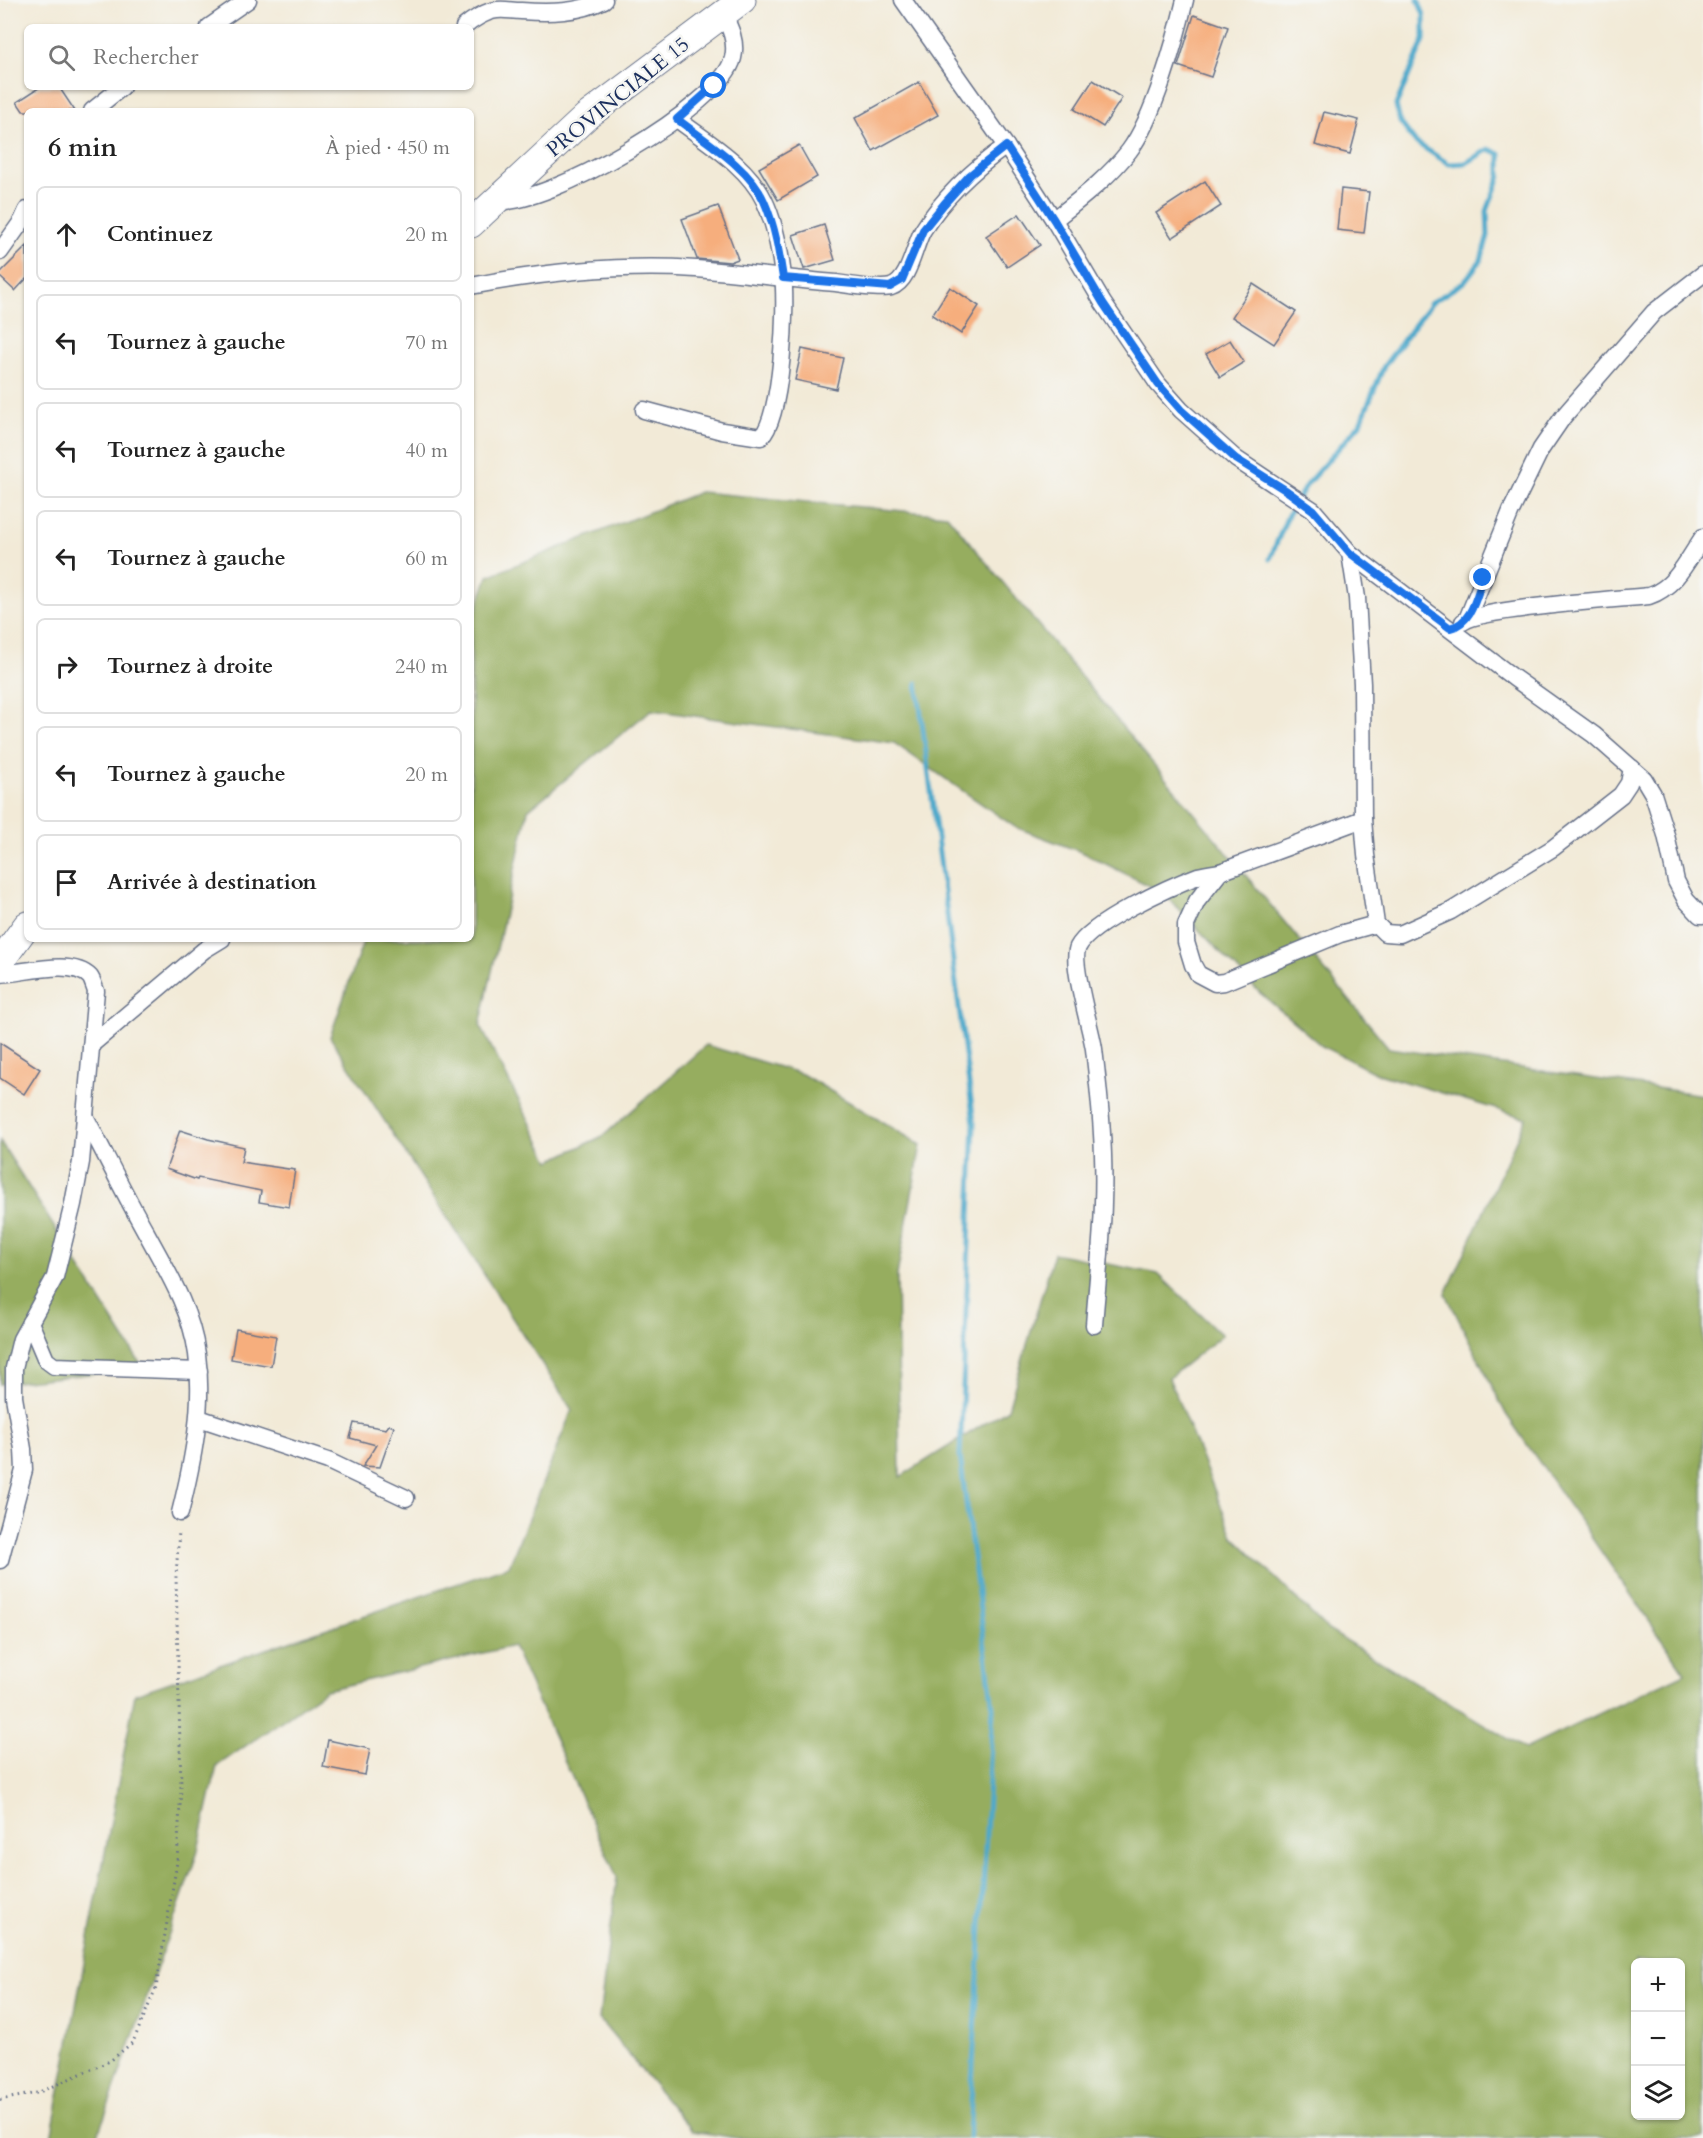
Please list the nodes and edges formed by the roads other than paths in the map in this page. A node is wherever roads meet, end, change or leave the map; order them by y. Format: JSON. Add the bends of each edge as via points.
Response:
{"nodes":[{"id":1,"x":248,"y":0,"type":"edge"},
{"id":2,"x":604,"y":0,"type":"edge"},
{"id":3,"x":903,"y":0,"type":"edge"},
{"id":4,"x":1185,"y":0,"type":"edge"},
{"id":5,"x":733,"y":7,"type":"edge"},
{"id":6,"x":213,"y":24,"type":"edge"},
{"id":7,"x":468,"y":24,"type":"edge"},
{"id":8,"x":118,"y":90,"type":"edge"},
{"id":9,"x":96,"y":108,"type":"edge"},
{"id":10,"x":677,"y":119,"type":"junction"},
{"id":11,"x":1006,"y":146,"type":"junction"},
{"id":12,"x":496,"y":201,"type":"junction"},
{"id":13,"x":24,"y":217,"type":"edge"},
{"id":14,"x":1054,"y":220,"type":"junction"},
{"id":15,"x":474,"y":221,"type":"edge"},
{"id":16,"x":0,"y":252,"type":"edge"},
{"id":17,"x":1703,"y":274,"type":"edge"},
{"id":18,"x":783,"y":278,"type":"junction"},
{"id":19,"x":474,"y":285,"type":"edge"},
{"id":20,"x":644,"y":410,"type":"dead end"},
{"id":21,"x":1703,"y":537,"type":"edge"},
{"id":22,"x":1350,"y":553,"type":"junction"},
{"id":23,"x":1468,"y":617,"type":"junction"},
{"id":24,"x":1450,"y":628,"type":"junction"},
{"id":25,"x":1632,"y":768,"type":"junction"},
{"id":26,"x":1363,"y":819,"type":"junction"},
{"id":27,"x":1220,"y":872,"type":"junction"},
{"id":28,"x":1703,"y":915,"type":"edge"},
{"id":29,"x":1376,"y":924,"type":"junction"},
{"id":30,"x":24,"y":929,"type":"edge"},
{"id":31,"x":218,"y":942,"type":"edge"},
{"id":32,"x":0,"y":962,"type":"edge"},
{"id":33,"x":0,"y":974,"type":"edge"},
{"id":34,"x":92,"y":1045,"type":"junction"},
{"id":35,"x":86,"y":1118,"type":"junction"},
{"id":36,"x":30,"y":1322,"type":"junction"},
{"id":37,"x":1094,"y":1325,"type":"dead end"},
{"id":38,"x":199,"y":1371,"type":"junction"},
{"id":39,"x":198,"y":1418,"type":"junction"},
{"id":40,"x":406,"y":1498,"type":"dead end"},
{"id":41,"x":180,"y":1513,"type":"road end"},
{"id":42,"x":0,"y":1560,"type":"edge"}],
"edges":[{"from":1,"to":6,"type":"street"},
{"from":2,"to":7,"type":"street","via":[[574,10],[496,10]]},
{"from":3,"to":11,"type":"street"},
{"from":4,"to":14,"type":"street","via":[[1142,133],[1116,167]]},
{"from":5,"to":10,"type":"street","via":[[733,58],[724,76]]},
{"from":5,"to":12,"type":"main road","name":"PROVINCIALE 15","via":[[587,116]]},
{"from":8,"to":9,"type":"street"},
{"from":10,"to":12,"type":"street","via":[[584,174],[543,193]]},
{"from":10,"to":18,"type":"street","via":[[744,172],[764,199]]},
{"from":11,"to":14,"type":"street"},
{"from":11,"to":18,"type":"street","via":[[970,175],[923,230],[902,280],[890,287]]},
{"from":12,"to":15,"type":"main road","name":"PROVINCIALE 15"},
{"from":13,"to":16,"type":"street"},
{"from":14,"to":22,"type":"street","via":[[1103,303],[1158,384],[1181,410],[1236,459],[1313,510]]},
{"from":17,"to":23,"type":"street","via":[[1654,312],[1563,417],[1541,449],[1510,511]]},
{"from":18,"to":19,"type":"street","via":[[638,267],[527,276]]},
{"from":18,"to":20,"type":"street","via":[[782,354],[767,432],[755,437]]},
{"from":21,"to":23,"type":"street","via":[[1671,584],[1660,593]]},
{"from":22,"to":24,"type":"street"},
{"from":22,"to":26,"type":"street","via":[[1360,641]]},
{"from":23,"to":24,"type":"street"},
{"from":24,"to":25,"type":"street"},
{"from":25,"to":28,"type":"street","via":[[1653,794],[1676,881],[1686,900]]},
{"from":25,"to":29,"type":"street","via":[[1621,795],[1553,848],[1461,904],[1400,934],[1385,933]]},
{"from":26,"to":27,"type":"street"},
{"from":26,"to":29,"type":"street"},
{"from":27,"to":29,"type":"street","via":[[1197,901],[1186,925],[1193,965],[1198,974],[1215,983]]},
{"from":27,"to":37,"type":"street","via":[[1200,875],[1116,916],[1086,936],[1077,948],[1075,961],[1092,1036],[1103,1146]]},
{"from":30,"to":32,"type":"main road"},
{"from":31,"to":34,"type":"street"},
{"from":33,"to":34,"type":"street","via":[[59,967],[77,969],[91,978],[96,991]]},
{"from":34,"to":35,"type":"street"},
{"from":35,"to":36,"type":"street","via":[[63,1248],[55,1277]]},
{"from":35,"to":38,"type":"street","via":[[171,1275],[189,1317]]},
{"from":36,"to":38,"type":"street","via":[[46,1360],[54,1366]]},
{"from":36,"to":42,"type":"street","via":[[14,1368],[24,1470]]},
{"from":38,"to":39,"type":"street"},
{"from":39,"to":40,"type":"street","via":[[328,1461]]},
{"from":39,"to":41,"type":"street"}]}
